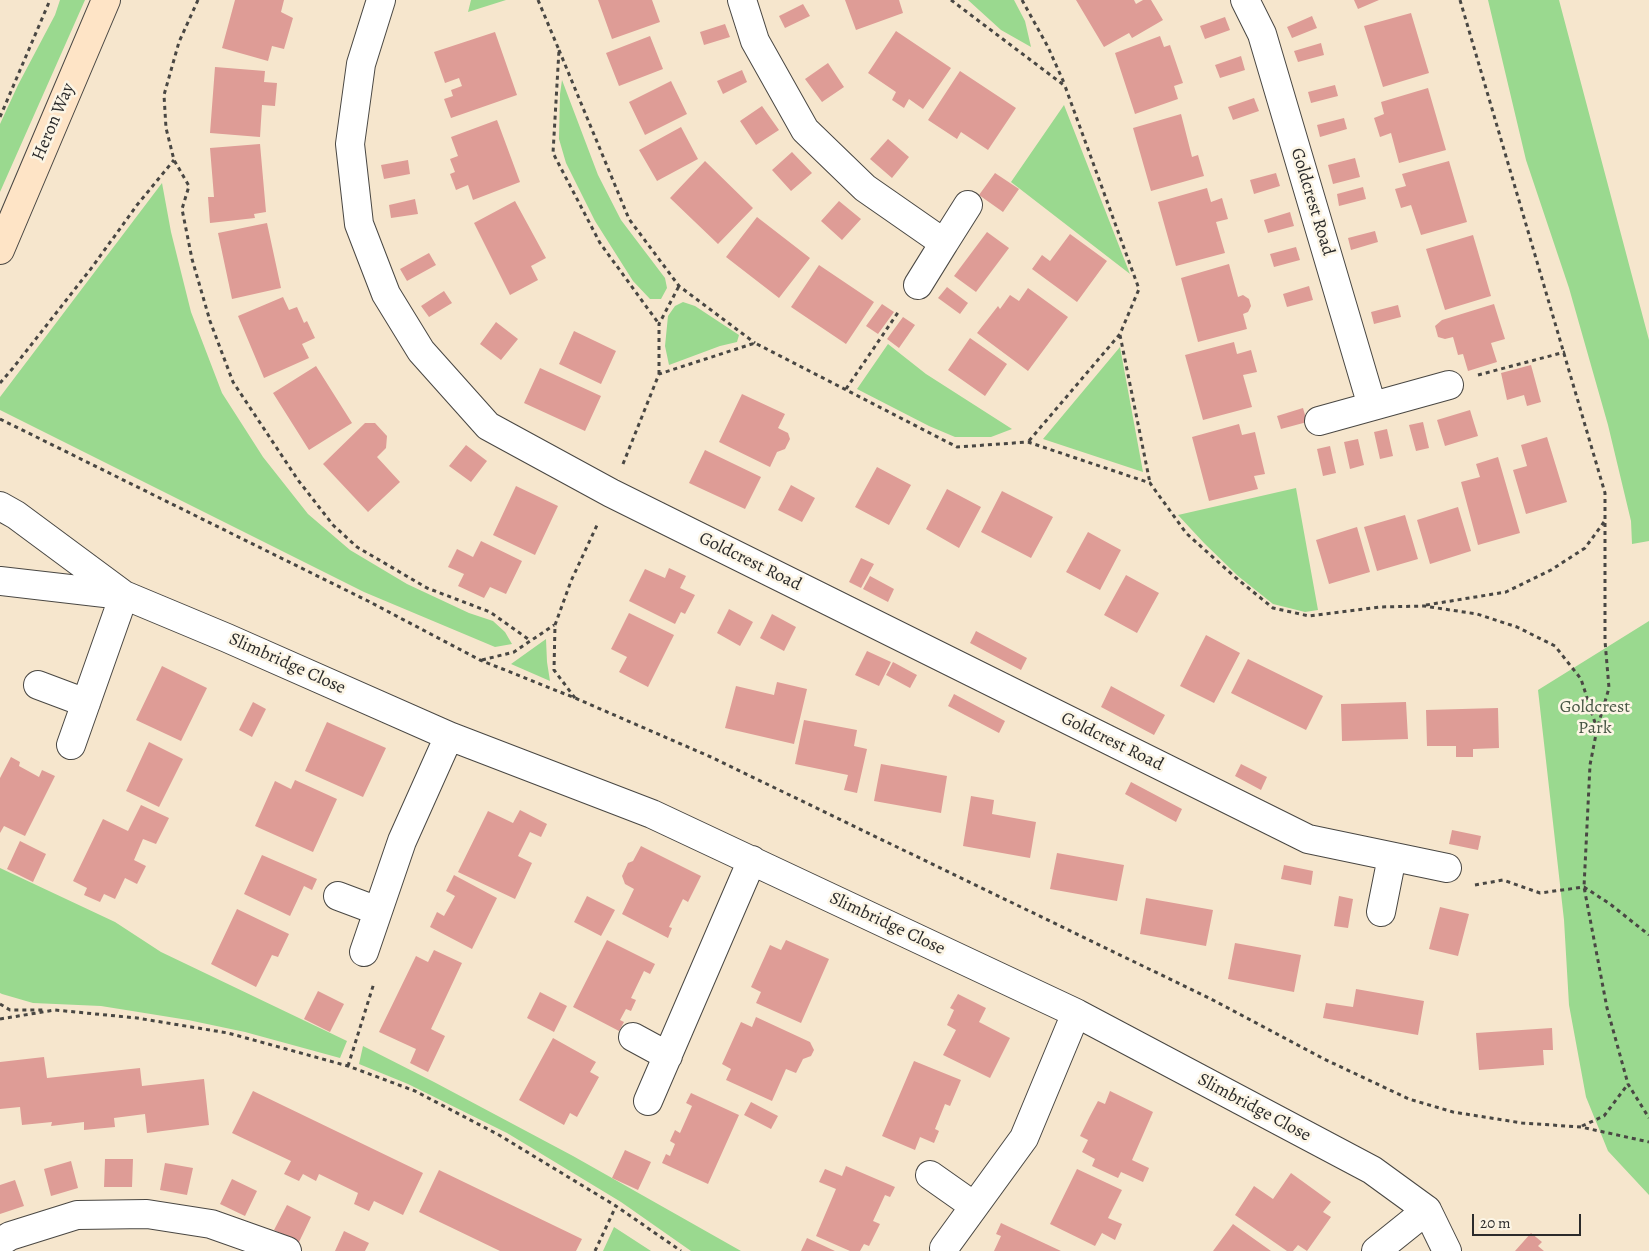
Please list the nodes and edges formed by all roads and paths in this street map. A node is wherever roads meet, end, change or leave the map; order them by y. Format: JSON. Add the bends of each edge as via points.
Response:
{"nodes":[{"id":1,"x":50,"y":0,"type":"edge"},
{"id":2,"x":106,"y":0,"type":"edge"},
{"id":3,"x":198,"y":0,"type":"edge"},
{"id":4,"x":381,"y":0,"type":"edge"},
{"id":5,"x":538,"y":0,"type":"edge"},
{"id":6,"x":742,"y":0,"type":"edge"},
{"id":7,"x":952,"y":0,"type":"edge"},
{"id":8,"x":1022,"y":0,"type":"edge"},
{"id":9,"x":1245,"y":0,"type":"edge"},
{"id":10,"x":1460,"y":0,"type":"edge"},
{"id":11,"x":559,"y":50,"type":"junction"},
{"id":12,"x":1065,"y":86,"type":"junction"},
{"id":13,"x":1,"y":115,"type":"edge"},
{"id":14,"x":174,"y":160,"type":"junction"},
{"id":15,"x":968,"y":204,"type":"dead end"},
{"id":16,"x":944,"y":244,"type":"junction"},
{"id":17,"x":1,"y":246,"type":"edge"},
{"id":18,"x":918,"y":285,"type":"joint"},
{"id":19,"x":679,"y":286,"type":"junction"},
{"id":20,"x":659,"y":324,"type":"junction"},
{"id":21,"x":1120,"y":334,"type":"junction"},
{"id":22,"x":755,"y":343,"type":"junction"},
{"id":23,"x":1565,"y":352,"type":"junction"},
{"id":24,"x":659,"y":374,"type":"junction"},
{"id":25,"x":0,"y":382,"type":"edge"},
{"id":26,"x":1449,"y":385,"type":"joint"},
{"id":27,"x":846,"y":389,"type":"junction"},
{"id":28,"x":1372,"y":406,"type":"junction"},
{"id":29,"x":0,"y":419,"type":"edge"},
{"id":30,"x":1319,"y":421,"type":"dead end"},
{"id":31,"x":1028,"y":442,"type":"junction"},
{"id":32,"x":1150,"y":483,"type":"junction"},
{"id":33,"x":612,"y":493,"type":"junction"},
{"id":34,"x":0,"y":506,"type":"edge"},
{"id":35,"x":1605,"y":521,"type":"junction"},
{"id":36,"x":0,"y":581,"type":"edge"},
{"id":37,"x":124,"y":595,"type":"junction"},
{"id":38,"x":1424,"y":606,"type":"junction"},
{"id":39,"x":555,"y":625,"type":"junction"},
{"id":40,"x":531,"y":641,"type":"junction"},
{"id":41,"x":480,"y":660,"type":"junction"},
{"id":42,"x":38,"y":685,"type":"dead end"},
{"id":43,"x":575,"y":698,"type":"junction"},
{"id":44,"x":86,"y":703,"type":"junction"},
{"id":45,"x":1597,"y":729,"type":"junction"},
{"id":46,"x":449,"y":736,"type":"junction"},
{"id":47,"x":71,"y":745,"type":"dead end"},
{"id":48,"x":1392,"y":857,"type":"junction"},
{"id":49,"x":752,"y":860,"type":"junction"},
{"id":50,"x":1447,"y":868,"type":"joint"},
{"id":51,"x":1584,"y":887,"type":"junction"},
{"id":52,"x":338,"y":896,"type":"dead end"},
{"id":53,"x":378,"y":911,"type":"junction"},
{"id":54,"x":1381,"y":912,"type":"dead end"},
{"id":55,"x":1649,"y":935,"type":"edge"},
{"id":56,"x":364,"y":952,"type":"joint"},
{"id":57,"x":0,"y":1004,"type":"edge"},
{"id":58,"x":55,"y":1010,"type":"junction"},
{"id":59,"x":1076,"y":1013,"type":"junction"},
{"id":60,"x":0,"y":1019,"type":"edge"},
{"id":61,"x":633,"y":1037,"type":"dead end"},
{"id":62,"x":668,"y":1056,"type":"junction"},
{"id":63,"x":348,"y":1066,"type":"junction"},
{"id":64,"x":1628,"y":1084,"type":"junction"},
{"id":65,"x":648,"y":1101,"type":"dead end"},
{"id":66,"x":1649,"y":1118,"type":"edge"},
{"id":67,"x":1581,"y":1127,"type":"junction"},
{"id":68,"x":1649,"y":1142,"type":"edge"},
{"id":69,"x":930,"y":1175,"type":"dead end"},
{"id":70,"x":616,"y":1206,"type":"junction"},
{"id":71,"x":974,"y":1206,"type":"junction"},
{"id":72,"x":1427,"y":1210,"type":"junction"},
{"id":73,"x":0,"y":1242,"type":"edge"},
{"id":74,"x":944,"y":1248,"type":"dead end"},
{"id":75,"x":287,"y":1251,"type":"edge"},
{"id":76,"x":595,"y":1251,"type":"edge"},
{"id":77,"x":681,"y":1251,"type":"edge"},
{"id":78,"x":1376,"y":1251,"type":"edge"},
{"id":79,"x":1447,"y":1251,"type":"edge"}],
"edges":[{"from":1,"to":13,"type":"path"},
{"from":2,"to":17,"type":"street","name":"Heron Way"},
{"from":3,"to":14,"type":"path","via":[[179,42],[164,95],[166,128]]},
{"from":4,"to":33,"type":"street","name":"Goldcrest Road","via":[[361,64],[350,144],[359,224],[386,294],[421,351],[488,426]]},
{"from":5,"to":11,"type":"path"},
{"from":6,"to":16,"type":"street","via":[[755,41],[805,130],[865,188]]},
{"from":7,"to":12,"type":"path"},
{"from":8,"to":12,"type":"path"},
{"from":9,"to":28,"type":"street","name":"Goldcrest Road","via":[[1262,34]]},
{"from":10,"to":23,"type":"path"},
{"from":11,"to":19,"type":"path","via":[[629,219]]},
{"from":11,"to":20,"type":"path","via":[[553,153],[600,243]]},
{"from":12,"to":21,"type":"path","via":[[1139,289]]},
{"from":14,"to":25,"type":"path"},
{"from":14,"to":40,"type":"path","via":[[189,186],[182,209],[188,243],[210,321],[233,382],[298,480],[333,526],[357,547],[427,588],[490,612]]},
{"from":15,"to":16,"type":"street"},
{"from":16,"to":18,"type":"street"},
{"from":18,"to":27,"type":"path"},
{"from":19,"to":20,"type":"path"},
{"from":19,"to":22,"type":"path"},
{"from":20,"to":24,"type":"path"},
{"from":21,"to":31,"type":"path"},
{"from":21,"to":32,"type":"path"},
{"from":22,"to":24,"type":"path"},
{"from":22,"to":27,"type":"path"},
{"from":23,"to":26,"type":"path"},
{"from":23,"to":35,"type":"path","via":[[1605,493]]},
{"from":24,"to":33,"type":"path"},
{"from":26,"to":28,"type":"street"},
{"from":27,"to":31,"type":"path","via":[[957,447]]},
{"from":28,"to":30,"type":"street"},
{"from":29,"to":41,"type":"path"},
{"from":31,"to":32,"type":"path"},
{"from":32,"to":38,"type":"path","via":[[1186,533],[1273,608],[1309,616],[1380,607]]},
{"from":33,"to":39,"type":"path","via":[[571,581]]},
{"from":33,"to":48,"type":"street","name":"Goldcrest Road","via":[[1308,839]]},
{"from":34,"to":37,"type":"street","name":"Slimbridge Close"},
{"from":35,"to":38,"type":"path","via":[[1584,548],[1551,570],[1506,592]]},
{"from":35,"to":45,"type":"path","via":[[1605,641],[1609,688]]},
{"from":36,"to":37,"type":"street","name":"Slimbridge Close"},
{"from":37,"to":44,"type":"street"},
{"from":37,"to":46,"type":"street","name":"Slimbridge Close"},
{"from":38,"to":45,"type":"path","via":[[1477,614],[1517,627],[1555,646],[1581,679]]},
{"from":39,"to":40,"type":"path"},
{"from":39,"to":43,"type":"path","via":[[554,670]]},
{"from":40,"to":41,"type":"path","via":[[514,652]]},
{"from":41,"to":43,"type":"path"},
{"from":42,"to":44,"type":"street"},
{"from":43,"to":67,"type":"path","via":[[711,757],[849,823],[1211,998],[1324,1059],[1409,1099],[1452,1112],[1513,1122]]},
{"from":44,"to":47,"type":"street"},
{"from":45,"to":51,"type":"path","via":[[1590,764]]},
{"from":46,"to":49,"type":"street","name":"Slimbridge Close","via":[[652,814]]},
{"from":46,"to":53,"type":"street","via":[[402,841]]},
{"from":48,"to":50,"type":"street","name":"Goldcrest Road"},
{"from":48,"to":54,"type":"street"},
{"from":49,"to":59,"type":"street","name":"Slimbridge Close"},
{"from":49,"to":62,"type":"street"},
{"from":50,"to":51,"type":"path","via":[[1463,888],[1503,880],[1540,893]]},
{"from":51,"to":55,"type":"path"},
{"from":51,"to":64,"type":"path","via":[[1608,1008]]},
{"from":52,"to":53,"type":"street"},
{"from":53,"to":56,"type":"street"},
{"from":56,"to":63,"type":"path","via":[[379,966]]},
{"from":57,"to":58,"type":"path","via":[[10,1010]]},
{"from":58,"to":60,"type":"path"},
{"from":58,"to":63,"type":"path","via":[[137,1018],[228,1034]]},
{"from":59,"to":71,"type":"street","via":[[1024,1138]]},
{"from":59,"to":72,"type":"street","name":"Slimbridge Close","via":[[1372,1170]]},
{"from":61,"to":62,"type":"street"},
{"from":62,"to":65,"type":"street"},
{"from":63,"to":70,"type":"path","via":[[415,1091],[491,1131]]},
{"from":64,"to":66,"type":"path"},
{"from":64,"to":67,"type":"path","via":[[1604,1116]]},
{"from":67,"to":68,"type":"path"},
{"from":69,"to":71,"type":"street"},
{"from":70,"to":76,"type":"path"},
{"from":70,"to":77,"type":"path"},
{"from":71,"to":74,"type":"street"},
{"from":72,"to":78,"type":"street"},
{"from":72,"to":79,"type":"street","name":"Slimbridge Close"},
{"from":73,"to":75,"type":"street","via":[[77,1215],[147,1214],[211,1224]]}]}
